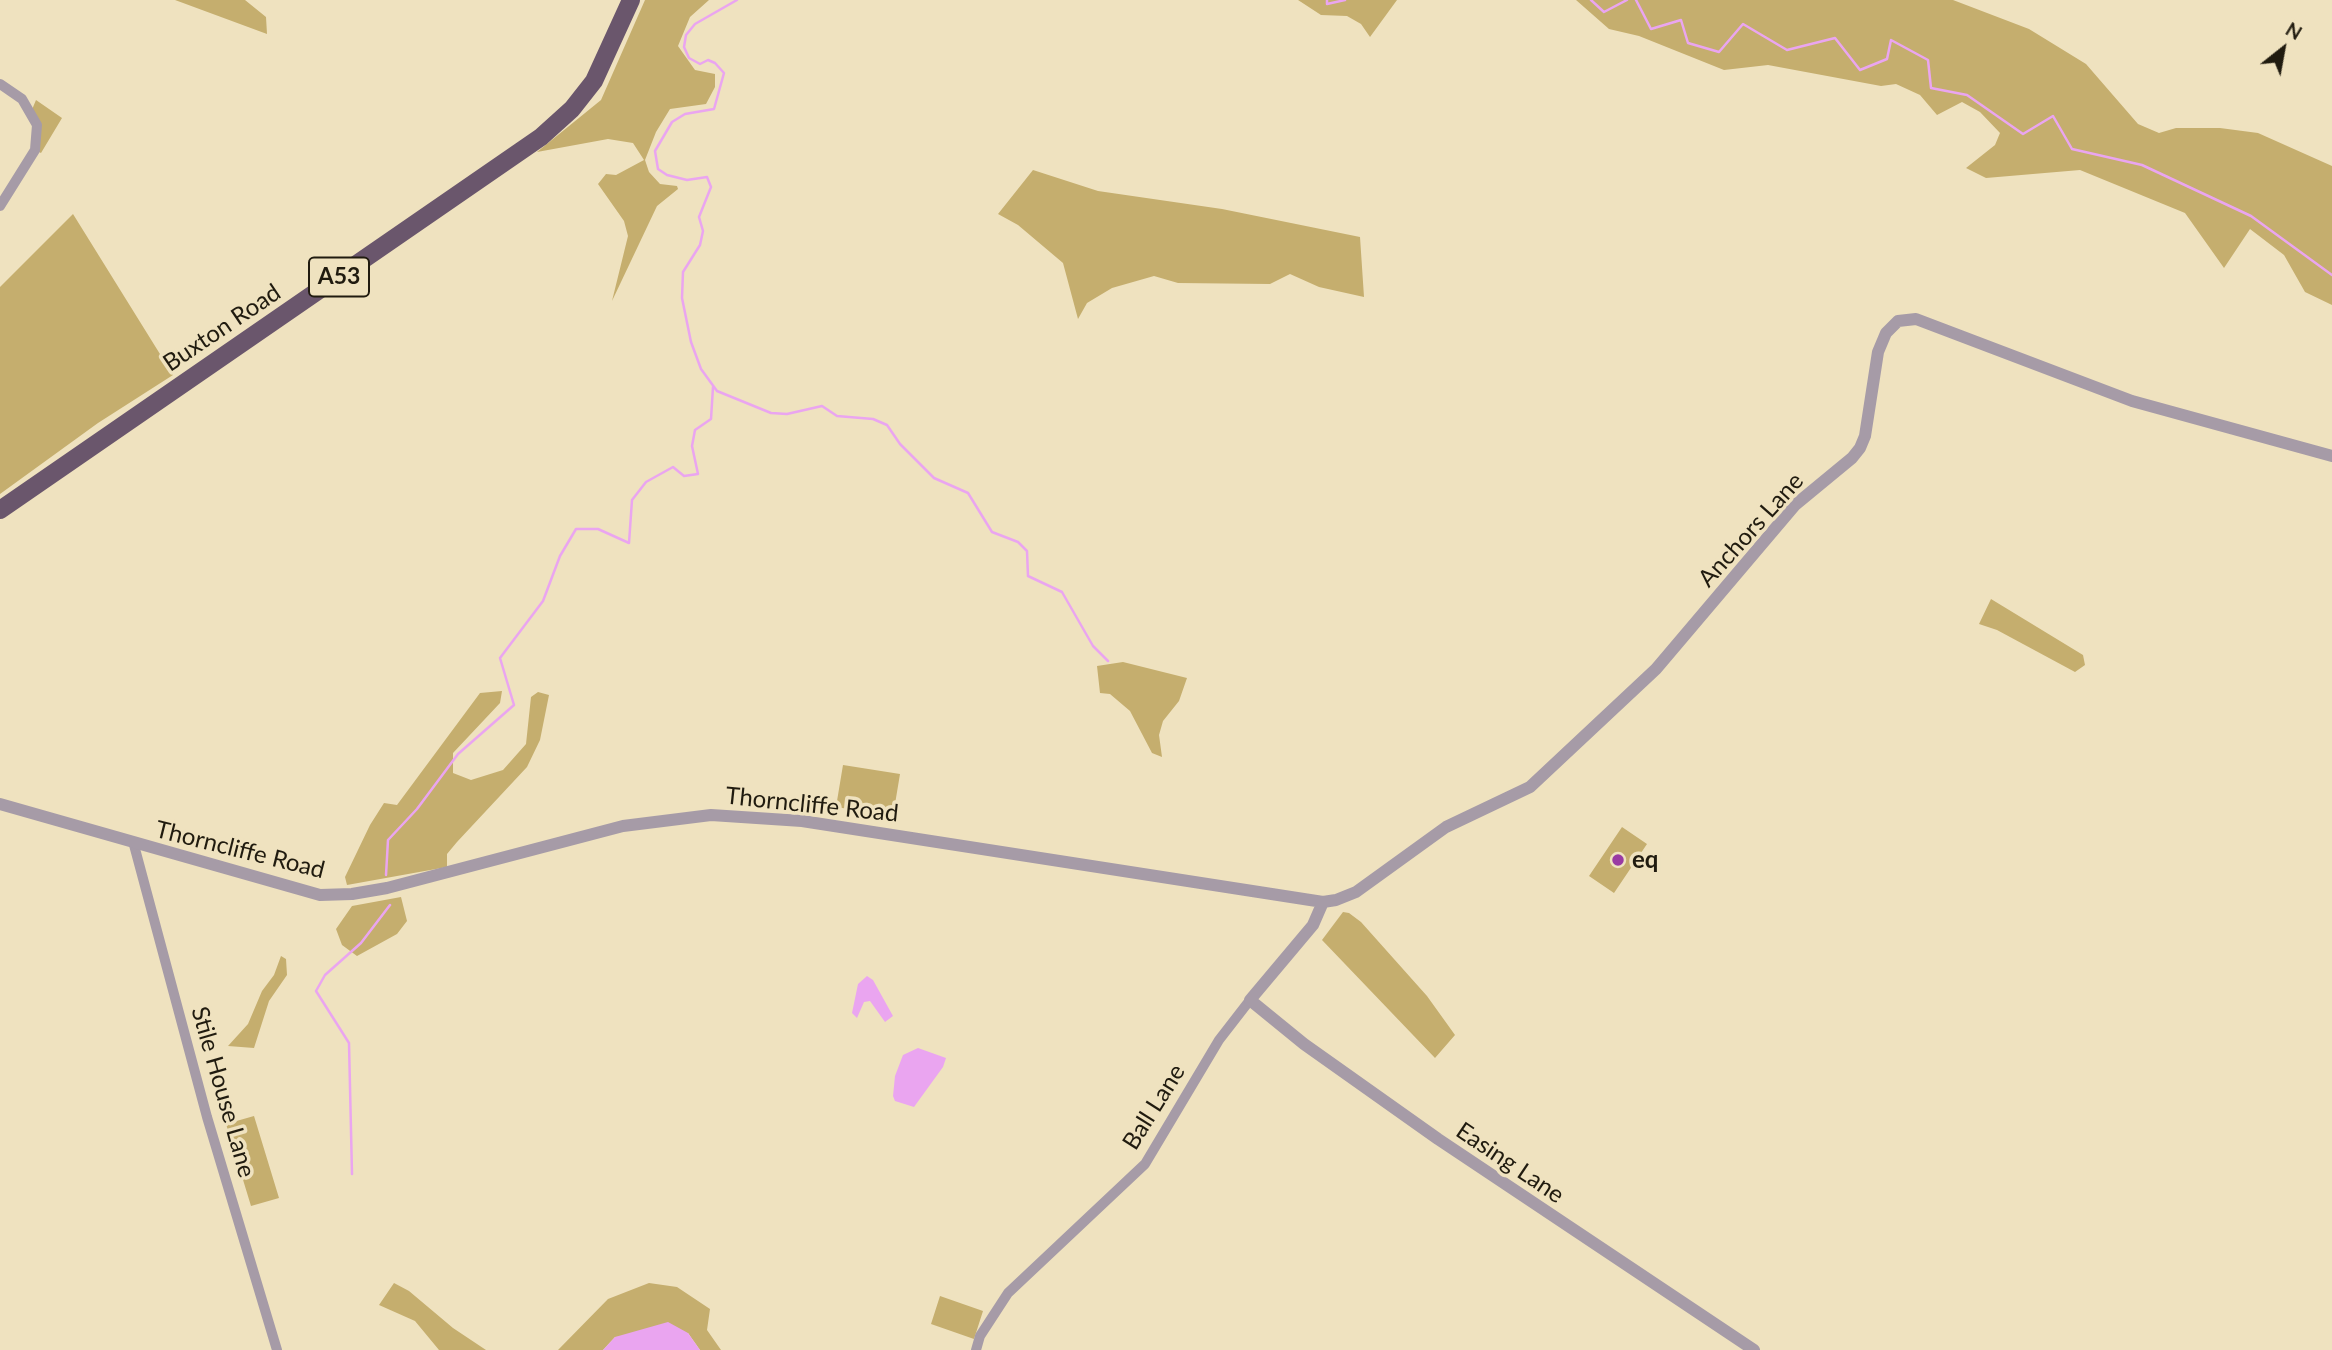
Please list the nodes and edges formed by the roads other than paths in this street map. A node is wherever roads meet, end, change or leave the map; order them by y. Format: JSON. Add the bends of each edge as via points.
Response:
{"nodes":[{"id":1,"x":631,"y":0,"type":"edge"},
{"id":2,"x":0,"y":84,"type":"edge"},
{"id":3,"x":0,"y":206,"type":"edge"},
{"id":4,"x":2332,"y":456,"type":"edge"},
{"id":5,"x":0,"y":510,"type":"edge"},
{"id":6,"x":0,"y":804,"type":"edge"},
{"id":7,"x":1446,"y":827,"type":"joint"},
{"id":8,"x":134,"y":845,"type":"junction"},
{"id":9,"x":1323,"y":902,"type":"junction"},
{"id":10,"x":1250,"y":1000,"type":"junction"},
{"id":11,"x":277,"y":1350,"type":"edge"},
{"id":12,"x":976,"y":1350,"type":"edge"},
{"id":13,"x":1754,"y":1350,"type":"edge"}],
"edges":[{"from":1,"to":5,"type":"highway","name":"Buxton Road","number":"A53","via":[[594,81],[541,137]]},
{"from":2,"to":3,"type":"street","via":[[23,99],[37,125],[29,164]]},
{"from":4,"to":7,"type":"street","name":"Anchors Lane","via":[[2132,401],[1916,319],[1898,321],[1881,343],[1865,436],[1852,458],[1801,498],[1656,669],[1530,787]]},
{"from":6,"to":8,"type":"street","name":"Thorncliffe Road"},
{"from":7,"to":9,"type":"street","name":"Thorncliffe Road","via":[[1356,892]]},
{"from":8,"to":9,"type":"street","name":"Thorncliffe Road","via":[[320,895],[352,894],[623,826],[711,815],[803,821]]},
{"from":8,"to":11,"type":"street","name":"Stile House Lane","via":[[207,1117]]},
{"from":9,"to":10,"type":"street","name":"Ball Lane","via":[[1313,925]]},
{"from":10,"to":12,"type":"street","name":"Ball Lane","via":[[1219,1040],[1144,1164],[1008,1293]]},
{"from":10,"to":13,"type":"street","name":"Easing Lane","via":[[1438,1139]]}]}
